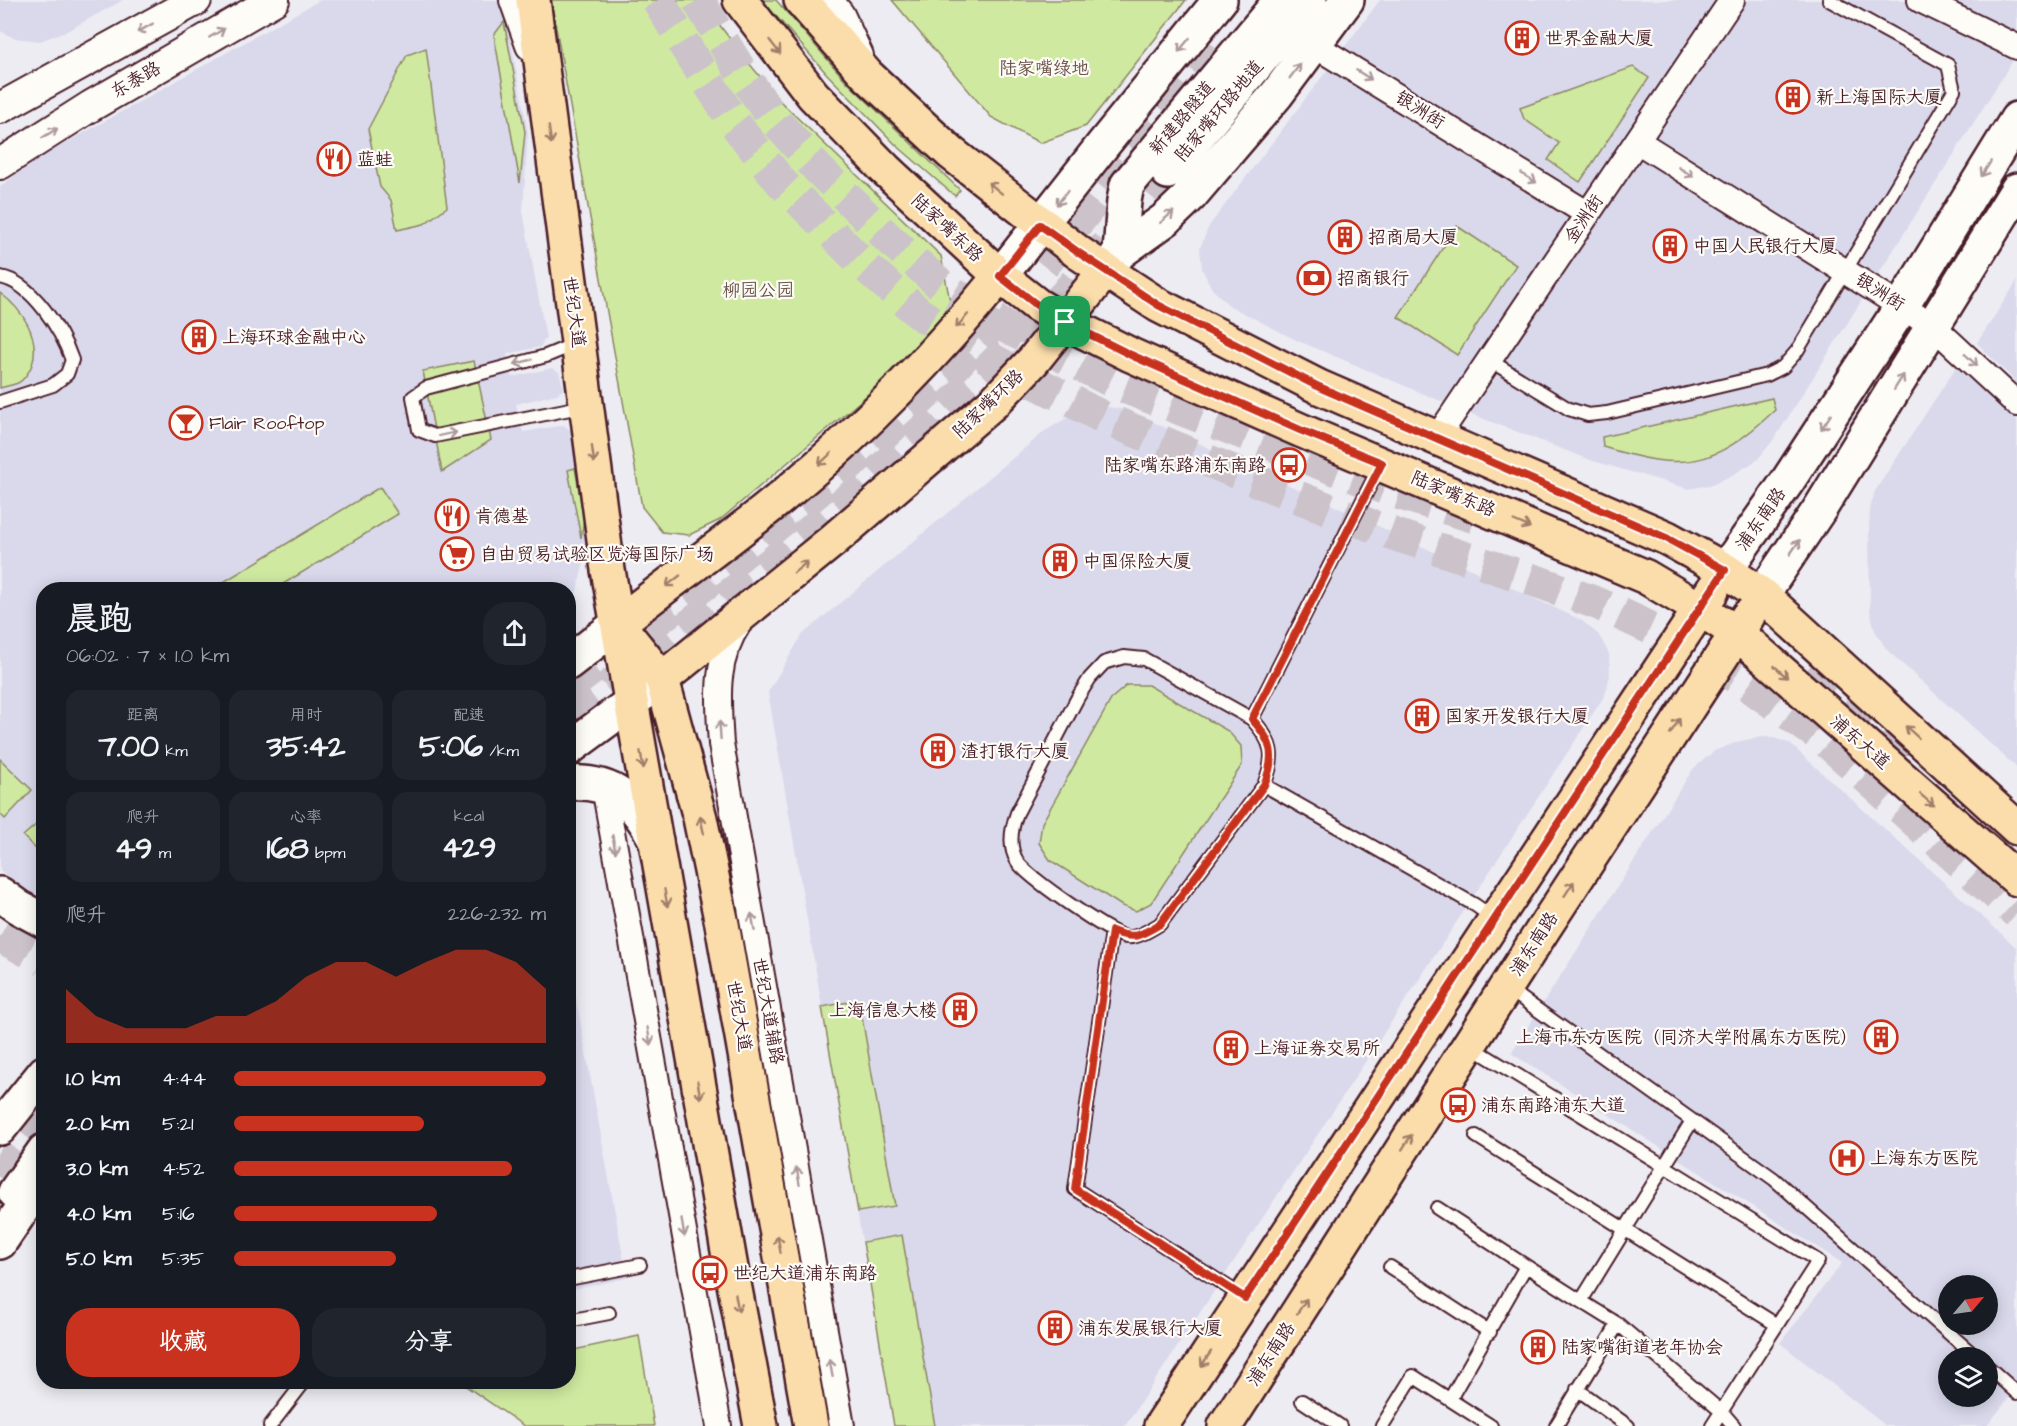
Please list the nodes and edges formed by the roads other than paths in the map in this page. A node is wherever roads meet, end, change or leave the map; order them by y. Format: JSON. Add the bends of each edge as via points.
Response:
{"nodes":[{"id":1,"x":196,"y":0,"type":"edge"},
{"id":2,"x":274,"y":0,"type":"edge"},
{"id":3,"x":515,"y":0,"type":"edge"},
{"id":4,"x":533,"y":0,"type":"edge"},
{"id":5,"x":740,"y":0,"type":"edge"},
{"id":6,"x":801,"y":0,"type":"edge"},
{"id":7,"x":828,"y":0,"type":"edge"},
{"id":8,"x":1220,"y":0,"type":"edge"},
{"id":9,"x":1261,"y":0,"type":"edge"},
{"id":10,"x":1281,"y":0,"type":"edge"},
{"id":11,"x":1310,"y":0,"type":"edge"},
{"id":12,"x":1347,"y":0,"type":"edge"},
{"id":13,"x":1732,"y":0,"type":"edge"},
{"id":14,"x":1829,"y":0,"type":"edge"},
{"id":15,"x":1920,"y":0,"type":"edge"},
{"id":16,"x":1224,"y":44,"type":"tunnel mouth"},
{"id":17,"x":1314,"y":45,"type":"junction"},
{"id":18,"x":2017,"y":47,"type":"edge"},
{"id":19,"x":867,"y":75,"type":"junction"},
{"id":20,"x":542,"y":77,"type":"junction"},
{"id":21,"x":0,"y":108,"type":"edge"},
{"id":22,"x":2017,"y":119,"type":"edge"},
{"id":23,"x":1637,"y":141,"type":"junction"},
{"id":24,"x":0,"y":164,"type":"edge"},
{"id":25,"x":1168,"y":172,"type":"tunnel mouth"},
{"id":26,"x":2017,"y":190,"type":"edge"},
{"id":27,"x":1587,"y":214,"type":"junction"},
{"id":28,"x":1040,"y":225,"type":"junction"},
{"id":29,"x":1112,"y":262,"type":"junction"},
{"id":30,"x":1844,"y":270,"type":"junction"},
{"id":31,"x":1000,"y":276,"type":"junction"},
{"id":32,"x":0,"y":277,"type":"edge"},
{"id":33,"x":1902,"y":306,"type":"junction"},
{"id":34,"x":1065,"y":322,"type":"junction"},
{"id":35,"x":1934,"y":327,"type":"junction"},
{"id":36,"x":578,"y":343,"type":"junction"},
{"id":37,"x":1489,"y":360,"type":"junction"},
{"id":38,"x":0,"y":402,"type":"edge"},
{"id":39,"x":2017,"y":404,"type":"edge"},
{"id":40,"x":586,"y":405,"type":"junction"},
{"id":41,"x":1436,"y":439,"type":"junction"},
{"id":42,"x":1382,"y":463,"type":"junction"},
{"id":43,"x":1725,"y":570,"type":"junction"},
{"id":44,"x":1762,"y":595,"type":"junction"},
{"id":45,"x":755,"y":604,"type":"junction"},
{"id":46,"x":1700,"y":609,"type":"junction"},
{"id":47,"x":618,"y":624,"type":"junction"},
{"id":48,"x":1737,"y":633,"type":"junction"},
{"id":49,"x":576,"y":657,"type":"edge"},
{"id":50,"x":662,"y":679,"type":"junction"},
{"id":51,"x":632,"y":703,"type":"junction"},
{"id":52,"x":1252,"y":719,"type":"junction"},
{"id":53,"x":576,"y":742,"type":"edge"},
{"id":54,"x":576,"y":782,"type":"edge"},
{"id":55,"x":1264,"y":785,"type":"junction"},
{"id":56,"x":604,"y":787,"type":"junction"},
{"id":57,"x":2017,"y":828,"type":"edge"},
{"id":58,"x":656,"y":840,"type":"junction"},
{"id":59,"x":2017,"y":879,"type":"edge"},
{"id":60,"x":0,"y":894,"type":"edge"},
{"id":61,"x":36,"y":917,"type":"edge"},
{"id":62,"x":1496,"y":920,"type":"junction"},
{"id":63,"x":1112,"y":931,"type":"junction"},
{"id":64,"x":1506,"y":987,"type":"junction"},
{"id":65,"x":1469,"y":1045,"type":"junction"},
{"id":66,"x":36,"y":1082,"type":"edge"},
{"id":67,"x":1692,"y":1121,"type":"junction"},
{"id":68,"x":0,"y":1128,"type":"edge"},
{"id":69,"x":1476,"y":1136,"type":"dead end"},
{"id":70,"x":36,"y":1162,"type":"edge"},
{"id":71,"x":1665,"y":1167,"type":"junction"},
{"id":72,"x":36,"y":1189,"type":"edge"},
{"id":73,"x":1437,"y":1208,"type":"dead end"},
{"id":74,"x":0,"y":1212,"type":"edge"},
{"id":75,"x":1626,"y":1229,"type":"junction"},
{"id":76,"x":0,"y":1242,"type":"edge"},
{"id":77,"x":640,"y":1265,"type":"dead end"},
{"id":78,"x":1526,"y":1266,"type":"junction"},
{"id":79,"x":1390,"y":1267,"type":"dead end"},
{"id":80,"x":576,"y":1277,"type":"edge"},
{"id":81,"x":1245,"y":1298,"type":"junction"},
{"id":82,"x":1581,"y":1300,"type":"junction"},
{"id":83,"x":609,"y":1313,"type":"dead end"},
{"id":84,"x":576,"y":1319,"type":"edge"},
{"id":85,"x":1618,"y":1324,"type":"junction"},
{"id":86,"x":1777,"y":1325,"type":"junction"},
{"id":87,"x":1490,"y":1332,"type":"junction"},
{"id":88,"x":1965,"y":1347,"type":"edge"},
{"id":89,"x":1998,"y":1376,"type":"edge"},
{"id":90,"x":299,"y":1389,"type":"edge"},
{"id":91,"x":1577,"y":1389,"type":"junction"},
{"id":92,"x":2017,"y":1393,"type":"edge"},
{"id":93,"x":1450,"y":1399,"type":"junction"},
{"id":94,"x":1302,"y":1401,"type":"dead end"},
{"id":95,"x":1722,"y":1412,"type":"junction"},
{"id":96,"x":270,"y":1426,"type":"edge"},
{"id":97,"x":719,"y":1426,"type":"edge"},
{"id":98,"x":761,"y":1426,"type":"edge"},
{"id":99,"x":811,"y":1426,"type":"edge"},
{"id":100,"x":842,"y":1426,"type":"edge"},
{"id":101,"x":1161,"y":1426,"type":"edge"},
{"id":102,"x":1225,"y":1426,"type":"edge"},
{"id":103,"x":1340,"y":1426,"type":"edge"},
{"id":104,"x":1382,"y":1426,"type":"edge"},
{"id":105,"x":1491,"y":1426,"type":"edge"},
{"id":106,"x":1556,"y":1426,"type":"edge"},
{"id":107,"x":1628,"y":1426,"type":"edge"},
{"id":108,"x":1712,"y":1426,"type":"edge"},
{"id":109,"x":1734,"y":1426,"type":"edge"}],
"edges":[{"from":1,"to":21,"type":"street","one_way":true},
{"from":24,"to":2,"type":"street","name":"东泰路","one_way":true,"via":[[91,106]]},
{"from":3,"to":20,"type":"street"},
{"from":4,"to":20,"type":"main road","name":"世纪大道"},
{"from":5,"to":31,"type":"main road","name":"陆家嘴东路","one_way":true,"via":[[813,95],[886,170]]},
{"from":6,"to":19,"type":"main road"},
{"from":7,"to":19,"type":"street"},
{"from":8,"to":28,"type":"main road","one_way":true},
{"from":9,"to":16,"type":"main road"},
{"from":10,"to":29,"type":"main road","name":"新建路隧道","via":[[1127,186]]},
{"from":11,"to":25,"type":"main road","name":"陆家嘴环路地道"},
{"from":12,"to":17,"type":"main road","name":"陆家嘴环路"},
{"from":13,"to":23,"type":"street","name":"金洲街"},
{"from":14,"to":30,"type":"lane","via":[[1948,65],[1954,90]]},
{"from":15,"to":18,"type":"street"},
{"from":17,"to":27,"type":"street","name":"银洲街","one_way":true},
{"from":29,"to":17,"type":"main road","name":"陆家嘴环路","one_way":true,"via":[[1191,195]]},
{"from":28,"to":19,"type":"main road","one_way":true,"via":[[951,153]]},
{"from":20,"to":36,"type":"main road","name":"世纪大道","one_way":true},
{"from":22,"to":33,"type":"main road","name":"浦东南路","one_way":true},
{"from":23,"to":27,"type":"street","name":"金洲街"},
{"from":23,"to":30,"type":"street","name":"银洲街","one_way":true},
{"from":26,"to":35,"type":"main road","name":"浦东南路"},
{"from":27,"to":37,"type":"street","name":"金洲街"},
{"from":28,"to":29,"type":"main road"},
{"from":28,"to":31,"type":"main road"},
{"from":29,"to":34,"type":"main road","name":"陆家嘴环路"},
{"from":29,"to":41,"type":"main road","via":[[1158,305],[1319,387]]},
{"from":30,"to":33,"type":"street","name":"银洲街"},
{"from":30,"to":37,"type":"lane","via":[[1797,351],[1783,367],[1767,375],[1588,415],[1569,409]]},
{"from":31,"to":34,"type":"main road","name":"陆家嘴东路"},
{"from":31,"to":47,"type":"main road","one_way":true,"via":[[892,397],[814,470]]},
{"from":32,"to":38,"type":"lane","via":[[22,285],[34,295],[67,344],[72,360],[67,374],[53,385]]},
{"from":33,"to":35,"type":"street","name":"银洲街"},
{"from":33,"to":43,"type":"main road","name":"浦东南路","one_way":true},
{"from":34,"to":42,"type":"main road","name":"陆家嘴东路","via":[[1300,430]]},
{"from":45,"to":34,"type":"main road","name":"陆家嘴环路","one_way":true,"via":[[994,402]]},
{"from":35,"to":39,"type":"street","name":"银洲街","one_way":true},
{"from":44,"to":35,"type":"main road","name":"浦东南路","one_way":true},
{"from":36,"to":40,"type":"main road","name":"世纪大道"},
{"from":36,"to":40,"type":"lane","one_way":true,"via":[[546,356],[426,388],[413,397],[419,430],[435,436]]},
{"from":37,"to":41,"type":"street","name":"金洲街"},
{"from":40,"to":47,"type":"main road","name":"世纪大道","one_way":true},
{"from":41,"to":43,"type":"main road","via":[[1666,538]]},
{"from":42,"to":46,"type":"main road","name":"陆家嘴东路","one_way":true,"via":[[1646,577]]},
{"from":42,"to":52,"type":"lane"},
{"from":43,"to":44,"type":"main road"},
{"from":43,"to":46,"type":"main road","name":"浦东南路"},
{"from":44,"to":48,"type":"main road","name":"浦东南路"},
{"from":57,"to":44,"type":"main road","one_way":true},
{"from":45,"to":50,"type":"main road","name":"陆家嘴环路"},
{"from":100,"to":45,"type":"street","name":"世纪大道辅路","one_way":true,"via":[[719,716],[721,663],[733,632]]},
{"from":46,"to":48,"type":"main road","name":"浦东大道"},
{"from":46,"to":62,"type":"main road","name":"浦东南路"},
{"from":47,"to":49,"type":"main road"},
{"from":47,"to":50,"type":"main road","name":"世纪大道"},
{"from":47,"to":51,"type":"main road","name":"世纪大道"},
{"from":48,"to":59,"type":"main road","name":"浦东大道","one_way":true},
{"from":64,"to":48,"type":"main road","name":"浦东南路","one_way":true},
{"from":50,"to":51,"type":"main road","name":"陆家嘴环路"},
{"from":99,"to":50,"type":"main road","name":"世纪大道","one_way":true,"via":[[720,913],[700,818]]},
{"from":51,"to":53,"type":"main road","name":"陆家嘴环路"},
{"from":51,"to":58,"type":"main road","name":"世纪大道","one_way":true},
{"from":52,"to":55,"type":"lane","via":[[1271,748],[1271,767]]},
{"from":52,"to":63,"type":"lane","via":[[1144,659],[1124,657],[1104,663],[1090,678],[1017,813],[1011,845],[1017,861],[1029,874]]},
{"from":54,"to":56,"type":"main road"},
{"from":55,"to":62,"type":"lane"},
{"from":55,"to":63,"type":"lane","via":[[1160,924],[1128,938]]},
{"from":56,"to":58,"type":"main road","via":[[637,810]]},
{"from":56,"to":97,"type":"street","one_way":true},
{"from":58,"to":98,"type":"main road","name":"世纪大道","one_way":true},
{"from":60,"to":61,"type":"main road"},
{"from":62,"to":81,"type":"main road","name":"浦东南路"},
{"from":63,"to":81,"type":"lane","via":[[1075,1189]]},
{"from":64,"to":65,"type":"main road","name":"浦东南路"},
{"from":64,"to":67,"type":"lane"},
{"from":65,"to":71,"type":"lane"},
{"from":102,"to":65,"type":"main road","name":"浦东南路","one_way":true},
{"from":66,"to":68,"type":"main road"},
{"from":67,"to":71,"type":"lane"},
{"from":67,"to":88,"type":"lane","via":[[1774,1179]]},
{"from":69,"to":75,"type":"lane"},
{"from":70,"to":74,"type":"main road"},
{"from":71,"to":75,"type":"lane"},
{"from":71,"to":86,"type":"lane","via":[[1818,1261]]},
{"from":72,"to":76,"type":"main road"},
{"from":73,"to":78,"type":"lane"},
{"from":75,"to":82,"type":"lane"},
{"from":75,"to":86,"type":"lane"},
{"from":77,"to":80,"type":"lane"},
{"from":78,"to":82,"type":"lane"},
{"from":78,"to":87,"type":"lane"},
{"from":79,"to":87,"type":"lane"},
{"from":81,"to":101,"type":"main road","name":"浦东南路","one_way":true},
{"from":82,"to":85,"type":"lane"},
{"from":83,"to":84,"type":"lane"},
{"from":85,"to":91,"type":"lane"},
{"from":85,"to":95,"type":"lane"},
{"from":86,"to":95,"type":"lane"},
{"from":87,"to":93,"type":"lane"},
{"from":89,"to":92,"type":"lane"},
{"from":90,"to":96,"type":"lane"},
{"from":91,"to":106,"type":"lane"},
{"from":91,"to":107,"type":"lane"},
{"from":93,"to":104,"type":"lane","via":[[1413,1376]]},
{"from":93,"to":105,"type":"lane"},
{"from":94,"to":103,"type":"lane"},
{"from":95,"to":108,"type":"lane"},
{"from":95,"to":109,"type":"lane"}]}
